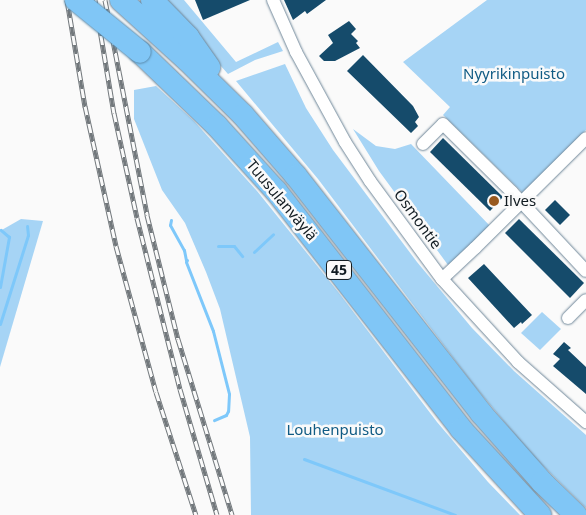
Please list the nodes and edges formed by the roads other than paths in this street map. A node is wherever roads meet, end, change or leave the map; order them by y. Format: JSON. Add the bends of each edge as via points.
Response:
{"nodes":[{"id":1,"x":76,"y":0,"type":"edge"},
{"id":2,"x":272,"y":0,"type":"edge"},
{"id":3,"x":136,"y":4,"type":"edge"},
{"id":4,"x":586,"y":138,"type":"edge"},
{"id":5,"x":423,"y":144,"type":"dead end"},
{"id":6,"x":522,"y":203,"type":"junction"},
{"id":7,"x":586,"y":271,"type":"edge"},
{"id":8,"x":442,"y":279,"type":"junction"},
{"id":9,"x":586,"y":300,"type":"edge"},
{"id":10,"x":568,"y":318,"type":"dead end"},
{"id":11,"x":586,"y":422,"type":"edge"},
{"id":12,"x":540,"y":515,"type":"edge"},
{"id":13,"x":576,"y":515,"type":"edge"}],
"edges":[{"from":1,"to":12,"type":"highway","name":"Tuusulanväylä","number":"45","bridge":true,"via":[[140,52],[218,126],[276,191],[461,429]]},
{"from":2,"to":8,"type":"street","name":"Osmontie","via":[[345,142]]},
{"from":3,"to":13,"type":"highway","name":"Tuusulanväylä","number":"45","via":[[188,37],[243,115],[296,176],[481,413]]},
{"from":4,"to":6,"type":"street"},
{"from":5,"to":6,"type":"street","via":[[443,124]]},
{"from":6,"to":7,"type":"street"},
{"from":6,"to":8,"type":"street"},
{"from":8,"to":11,"type":"street","name":"Osmontie","via":[[518,362]]},
{"from":9,"to":10,"type":"street"}]}
